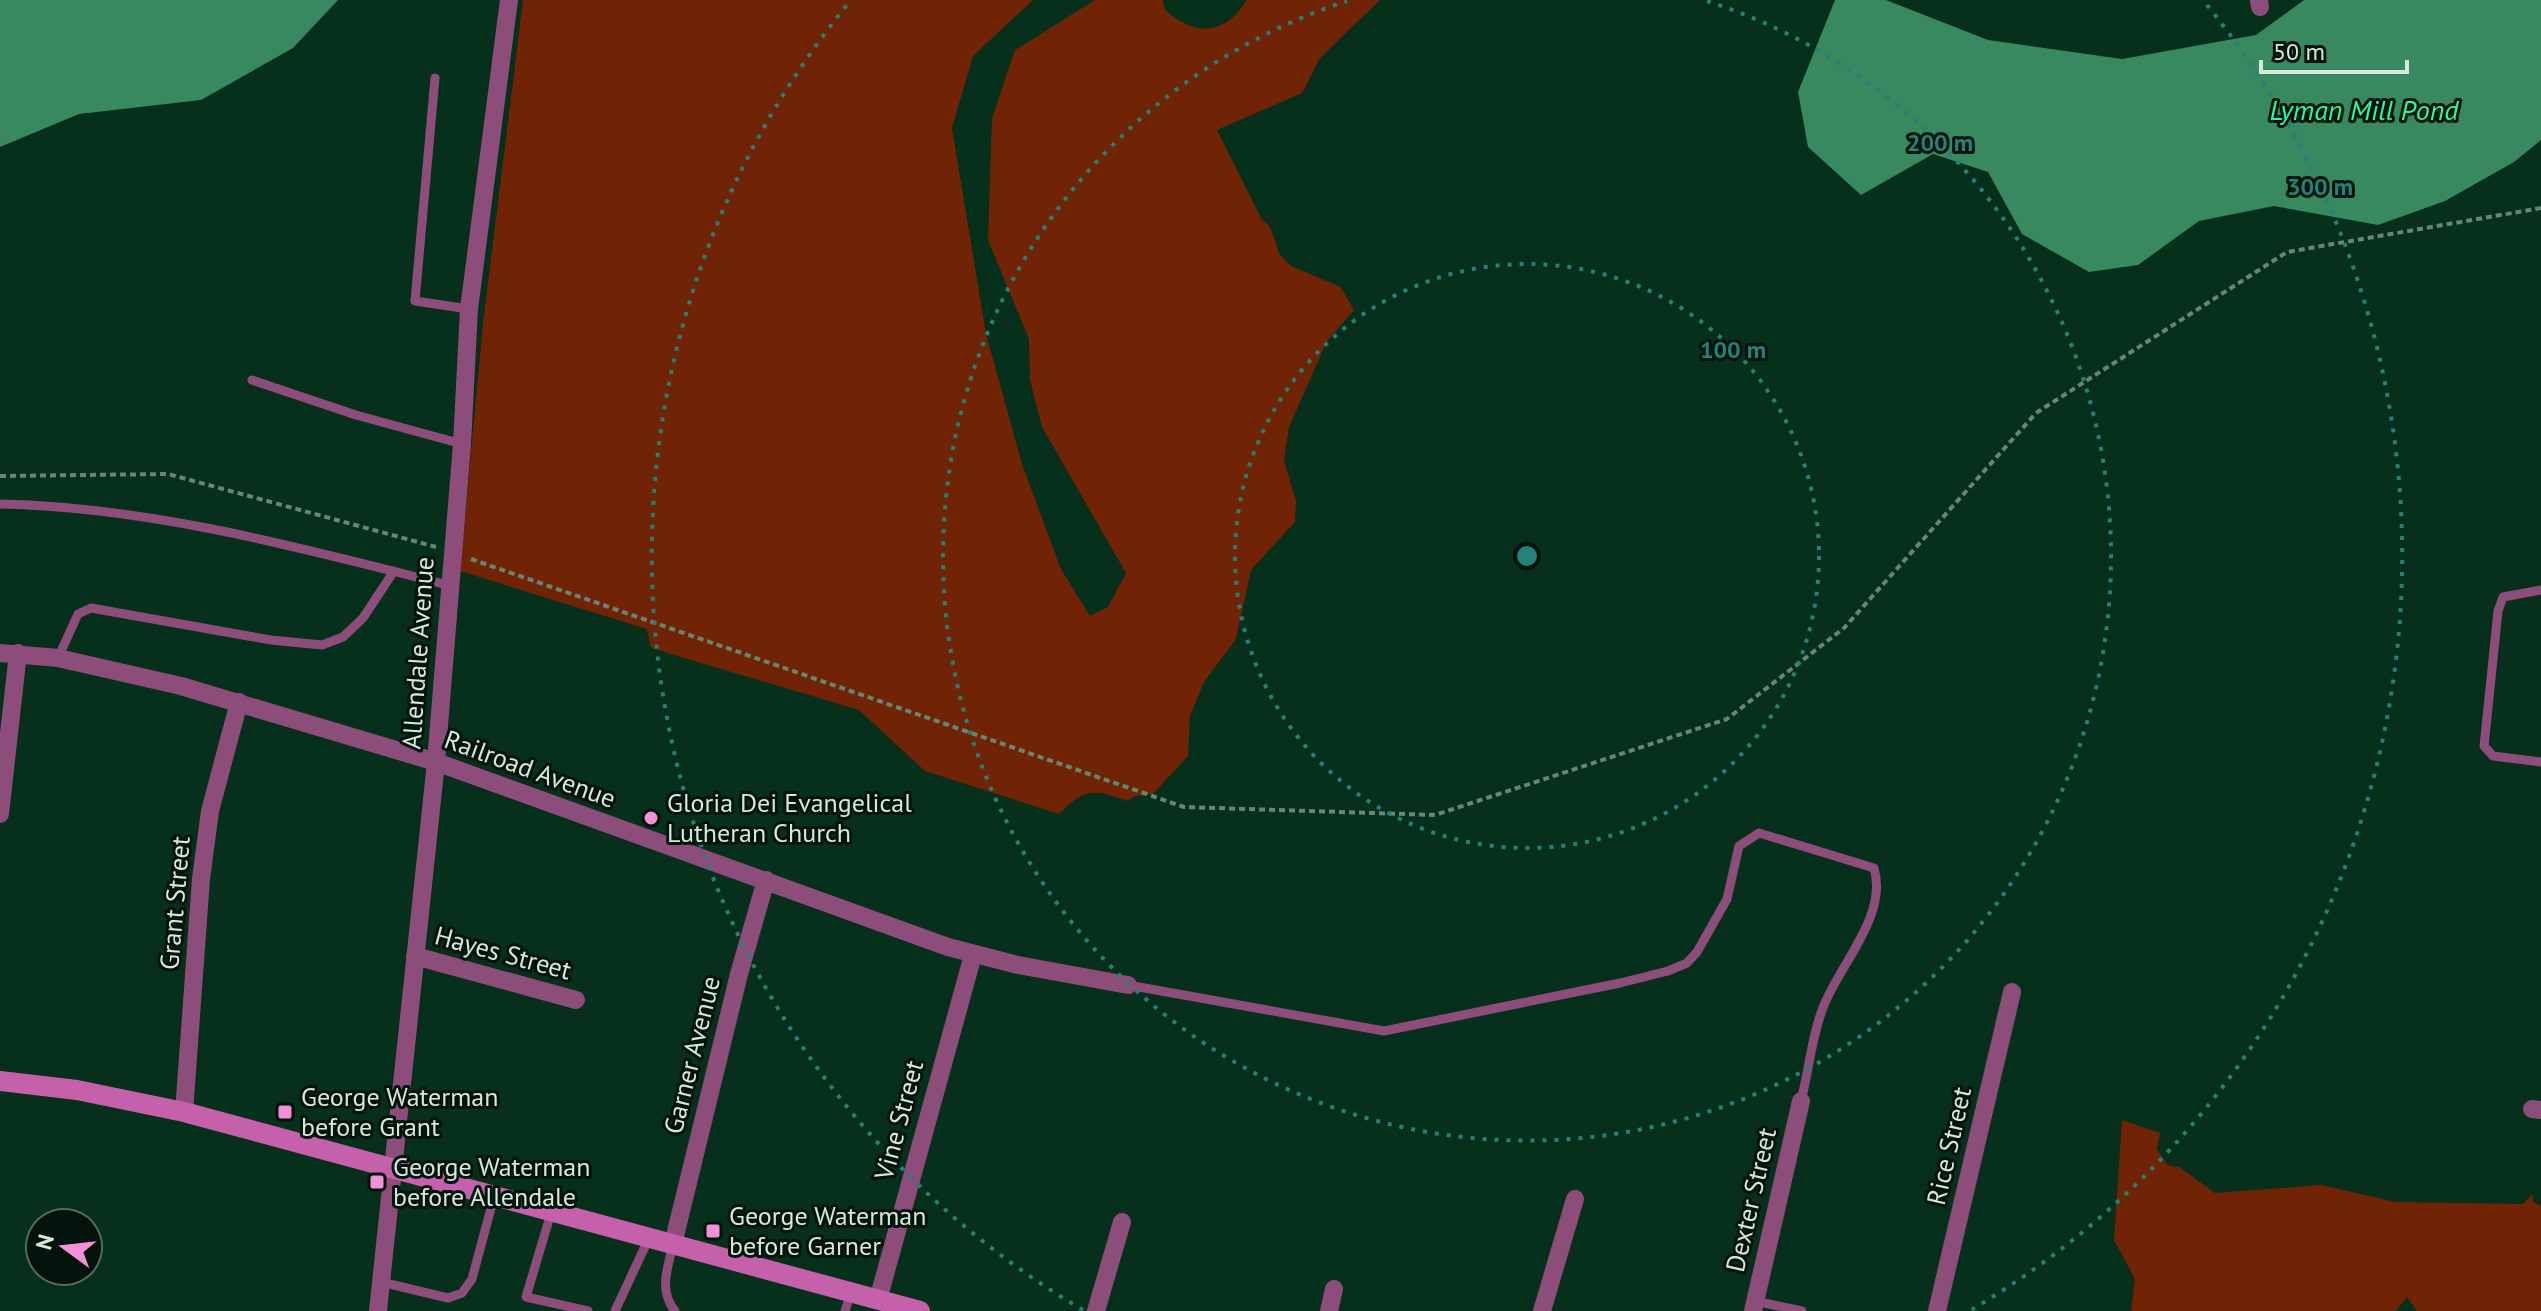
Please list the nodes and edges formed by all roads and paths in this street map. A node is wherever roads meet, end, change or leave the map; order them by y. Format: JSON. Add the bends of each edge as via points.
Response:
{"nodes":[{"id":1,"x":509,"y":0,"type":"edge"},
{"id":2,"x":435,"y":78,"type":"dead end"},
{"id":3,"x":2541,"y":208,"type":"edge"},
{"id":4,"x":469,"y":309,"type":"junction"},
{"id":5,"x":252,"y":380,"type":"dead end"},
{"id":6,"x":462,"y":444,"type":"junction"},
{"id":7,"x":0,"y":476,"type":"edge"},
{"id":8,"x":0,"y":504,"type":"edge"},
{"id":9,"x":451,"y":552,"type":"junction"},
{"id":10,"x":394,"y":571,"type":"junction"},
{"id":11,"x":448,"y":585,"type":"junction"},
{"id":12,"x":2541,"y":590,"type":"edge"},
{"id":13,"x":9,"y":653,"type":"edge"},
{"id":14,"x":58,"y":658,"type":"junction"},
{"id":15,"x":239,"y":702,"type":"junction"},
{"id":16,"x":436,"y":762,"type":"junction"},
{"id":17,"x":2541,"y":762,"type":"edge"},
{"id":18,"x":0,"y":814,"type":"edge"},
{"id":19,"x":766,"y":880,"type":"junction"},
{"id":20,"x":973,"y":955,"type":"junction"},
{"id":21,"x":415,"y":956,"type":"junction"},
{"id":22,"x":1128,"y":985,"type":"joint"},
{"id":23,"x":2012,"y":992,"type":"dead end"},
{"id":24,"x":576,"y":1000,"type":"dead end"},
{"id":25,"x":0,"y":1081,"type":"edge"},
{"id":26,"x":1801,"y":1101,"type":"joint"},
{"id":27,"x":184,"y":1112,"type":"junction"},
{"id":28,"x":392,"y":1169,"type":"junction"},
{"id":29,"x":494,"y":1197,"type":"junction"},
{"id":30,"x":1575,"y":1199,"type":"dead end"},
{"id":31,"x":551,"y":1213,"type":"junction"},
{"id":32,"x":1122,"y":1222,"type":"dead end"},
{"id":33,"x":649,"y":1238,"type":"junction"},
{"id":34,"x":673,"y":1244,"type":"junction"},
{"id":35,"x":381,"y":1282,"type":"junction"},
{"id":36,"x":1334,"y":1289,"type":"dead end"},
{"id":37,"x":878,"y":1300,"type":"junction"},
{"id":38,"x":848,"y":1302,"type":"edge"},
{"id":39,"x":1754,"y":1306,"type":"edge"},
{"id":40,"x":378,"y":1311,"type":"edge"},
{"id":41,"x":588,"y":1311,"type":"edge"},
{"id":42,"x":615,"y":1311,"type":"edge"},
{"id":43,"x":675,"y":1311,"type":"edge"},
{"id":44,"x":920,"y":1311,"type":"edge"},
{"id":45,"x":1096,"y":1311,"type":"edge"},
{"id":46,"x":1329,"y":1311,"type":"edge"},
{"id":47,"x":1542,"y":1311,"type":"edge"},
{"id":48,"x":1802,"y":1311,"type":"edge"},
{"id":49,"x":1937,"y":1311,"type":"edge"}],
"edges":[{"from":1,"to":4,"type":"street","name":"Allendale Avenue"},
{"from":2,"to":4,"type":"lane","via":[[415,301]]},
{"from":3,"to":9,"type":"path","via":[[2287,252],[2036,413],[1844,628],[1727,719],[1435,815],[1184,807]]},
{"from":4,"to":6,"type":"street","name":"Allendale Avenue"},
{"from":5,"to":6,"type":"lane"},
{"from":6,"to":9,"type":"street","name":"Allendale Avenue"},
{"from":7,"to":9,"type":"path","via":[[168,474]]},
{"from":8,"to":10,"type":"lane","via":[[107,513],[295,546]]},
{"from":9,"to":11,"type":"street","name":"Allendale Avenue"},
{"from":10,"to":11,"type":"lane"},
{"from":10,"to":14,"type":"lane","via":[[363,618],[343,637],[322,645],[91,608],[78,614]]},
{"from":11,"to":16,"type":"street","name":"Allendale Avenue"},
{"from":12,"to":17,"type":"lane","via":[[2503,597],[2484,746],[2493,756]]},
{"from":13,"to":14,"type":"street","name":"Railroad Avenue"},
{"from":13,"to":18,"type":"street"},
{"from":14,"to":15,"type":"street","name":"Railroad Avenue"},
{"from":15,"to":16,"type":"street","name":"Railroad Avenue"},
{"from":15,"to":27,"type":"street","name":"Grant Street","via":[[204,855]]},
{"from":16,"to":19,"type":"street","name":"Railroad Avenue"},
{"from":16,"to":21,"type":"street","name":"Allendale Avenue"},
{"from":19,"to":20,"type":"street","name":"Railroad Avenue"},
{"from":19,"to":34,"type":"street","name":"Garner Avenue"},
{"from":20,"to":22,"type":"street","name":"Railroad Avenue"},
{"from":20,"to":37,"type":"street","name":"Vine Street"},
{"from":21,"to":24,"type":"street","name":"Hayes Street"},
{"from":21,"to":28,"type":"street","name":"Allendale Avenue"},
{"from":22,"to":26,"type":"lane","via":[[1384,1031],[1620,983],[1687,963],[1727,899],[1739,846],[1759,833],[1857,860],[1874,868],[1879,884],[1824,1006]]},
{"from":23,"to":49,"type":"street","name":"Rice Street"},
{"from":25,"to":27,"type":"main road"},
{"from":26,"to":39,"type":"street","name":"Dexter Street"},
{"from":27,"to":28,"type":"main road"},
{"from":28,"to":29,"type":"main road"},
{"from":28,"to":35,"type":"street","name":"Allendale Avenue"},
{"from":29,"to":31,"type":"main road"},
{"from":29,"to":35,"type":"lane","via":[[472,1279],[462,1293],[448,1298]]},
{"from":30,"to":47,"type":"street"},
{"from":31,"to":33,"type":"main road"},
{"from":31,"to":41,"type":"lane","via":[[526,1297]]},
{"from":32,"to":45,"type":"street"},
{"from":33,"to":34,"type":"main road"},
{"from":33,"to":42,"type":"lane"},
{"from":34,"to":38,"type":"main road"},
{"from":34,"to":43,"type":"lane","via":[[664,1286]]},
{"from":35,"to":40,"type":"street","name":"Allendale Avenue"},
{"from":36,"to":46,"type":"street"},
{"from":37,"to":38,"type":"main road"},
{"from":37,"to":44,"type":"main road"},
{"from":39,"to":48,"type":"lane"}]}
